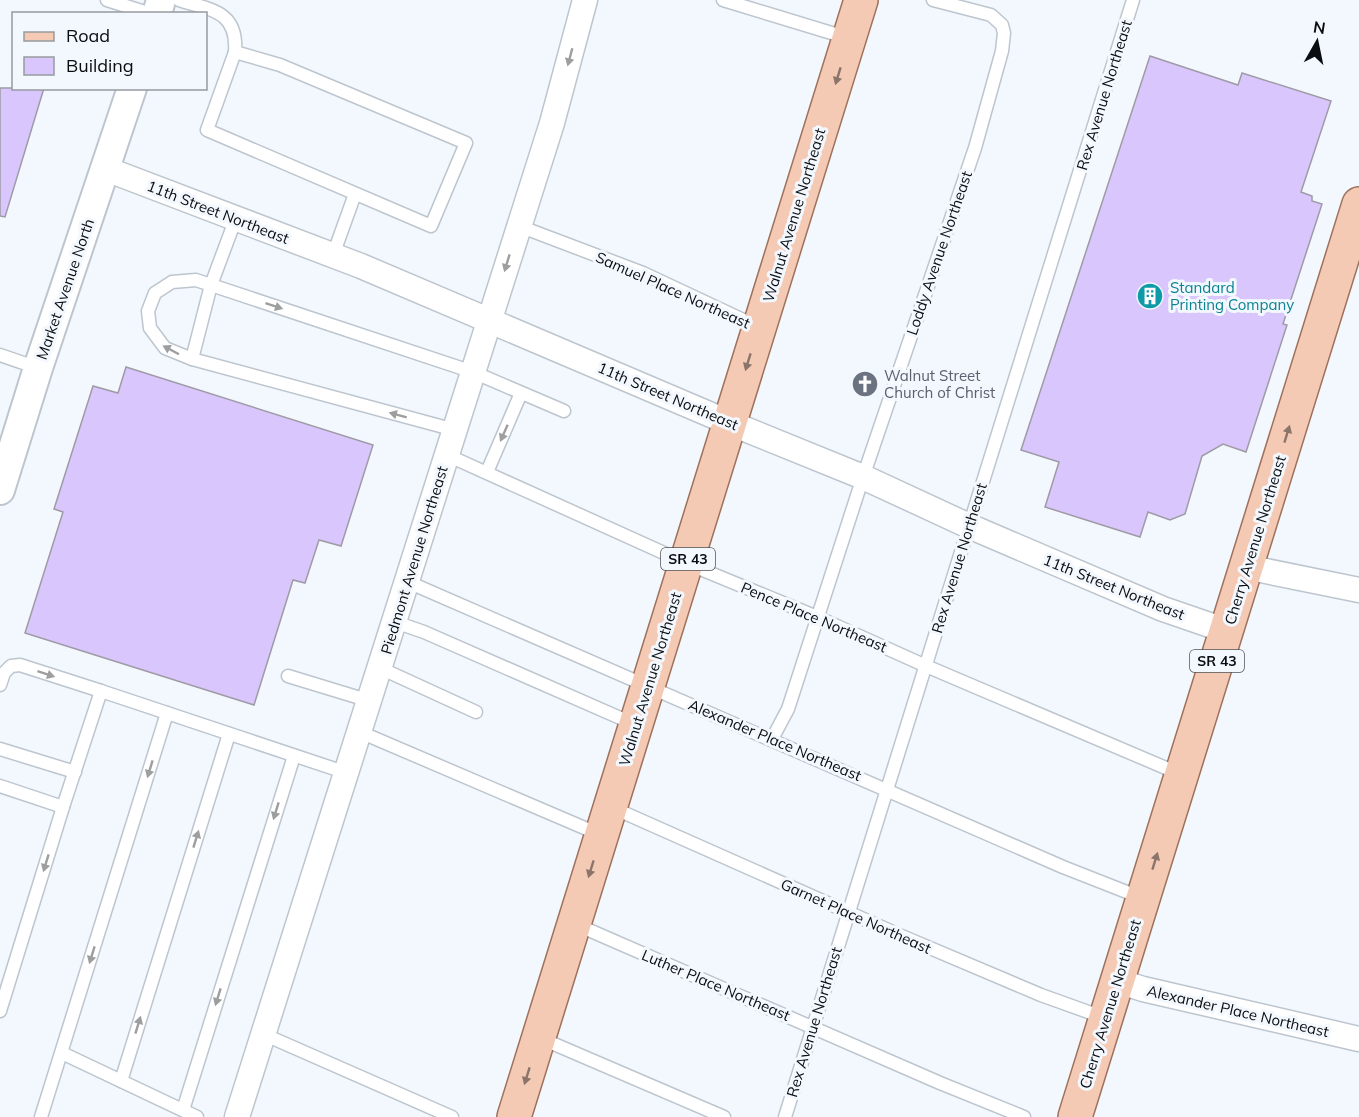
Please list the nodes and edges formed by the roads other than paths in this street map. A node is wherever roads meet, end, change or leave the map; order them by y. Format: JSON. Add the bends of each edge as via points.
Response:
{"nodes":[{"id":1,"x":106,"y":0,"type":"edge"},
{"id":2,"x":179,"y":0,"type":"edge"},
{"id":3,"x":585,"y":0,"type":"edge"},
{"id":4,"x":723,"y":0,"type":"edge"},
{"id":5,"x":861,"y":0,"type":"edge"},
{"id":6,"x":933,"y":0,"type":"edge"},
{"id":7,"x":1133,"y":0,"type":"edge"},
{"id":8,"x":145,"y":12,"type":"edge"},
{"id":9,"x":850,"y":38,"type":"junction"},
{"id":10,"x":235,"y":52,"type":"junction"},
{"id":11,"x":131,"y":90,"type":"edge"},
{"id":12,"x":106,"y":169,"type":"junction"},
{"id":13,"x":355,"y":194,"type":"junction"},
{"id":14,"x":1359,"y":204,"type":"edge"},
{"id":15,"x":236,"y":218,"type":"junction"},
{"id":16,"x":519,"y":226,"type":"junction"},
{"id":17,"x":1354,"y":238,"type":"edge"},
{"id":18,"x":333,"y":255,"type":"junction"},
{"id":19,"x":211,"y":285,"type":"junction"},
{"id":20,"x":489,"y":320,"type":"junction"},
{"id":21,"x":759,"y":328,"type":"junction"},
{"id":22,"x":0,"y":356,"type":"edge"},
{"id":23,"x":192,"y":359,"type":"junction"},
{"id":24,"x":38,"y":368,"type":"junction"},
{"id":25,"x":473,"y":372,"type":"junction"},
{"id":26,"x":521,"y":393,"type":"junction"},
{"id":27,"x":564,"y":411,"type":"dead end"},
{"id":28,"x":730,"y":423,"type":"junction"},
{"id":29,"x":455,"y":430,"type":"junction"},
{"id":30,"x":447,"y":454,"type":"junction"},
{"id":31,"x":487,"y":472,"type":"junction"},
{"id":32,"x":863,"y":477,"type":"junction"},
{"id":33,"x":0,"y":490,"type":"edge"},
{"id":34,"x":969,"y":526,"type":"junction"},
{"id":35,"x":686,"y":563,"type":"junction"},
{"id":36,"x":1246,"y":567,"type":"junction"},
{"id":37,"x":408,"y":582,"type":"junction"},
{"id":38,"x":1359,"y":590,"type":"edge"},
{"id":39,"x":817,"y":617,"type":"junction"},
{"id":40,"x":395,"y":622,"type":"junction"},
{"id":41,"x":1227,"y":631,"type":"junction"},
{"id":42,"x":926,"y":666,"type":"junction"},
{"id":43,"x":380,"y":668,"type":"junction"},
{"id":44,"x":288,"y":676,"type":"dead end"},
{"id":45,"x":0,"y":685,"type":"edge"},
{"id":46,"x":648,"y":686,"type":"junction"},
{"id":47,"x":101,"y":691,"type":"junction"},
{"id":48,"x":370,"y":700,"type":"junction"},
{"id":49,"x":476,"y":712,"type":"dead end"},
{"id":50,"x":167,"y":713,"type":"junction"},
{"id":51,"x":636,"y":725,"type":"junction"},
{"id":52,"x":360,"y":732,"type":"junction"},
{"id":53,"x":229,"y":734,"type":"junction"},
{"id":54,"x":772,"y":739,"type":"junction"},
{"id":55,"x":0,"y":749,"type":"edge"},
{"id":56,"x":294,"y":756,"type":"junction"},
{"id":57,"x":75,"y":772,"type":"junction"},
{"id":58,"x":347,"y":773,"type":"junction"},
{"id":59,"x":1182,"y":775,"type":"junction"},
{"id":60,"x":0,"y":787,"type":"edge"},
{"id":61,"x":886,"y":788,"type":"junction"},
{"id":62,"x":63,"y":807,"type":"junction"},
{"id":63,"x":606,"y":821,"type":"junction"},
{"id":64,"x":1143,"y":898,"type":"junction"},
{"id":65,"x":848,"y":912,"type":"junction"},
{"id":66,"x":574,"y":923,"type":"junction"},
{"id":67,"x":1118,"y":981,"type":"junction"},
{"id":68,"x":0,"y":1011,"type":"edge"},
{"id":69,"x":1106,"y":1018,"type":"junction"},
{"id":70,"x":813,"y":1027,"type":"junction"},
{"id":71,"x":263,"y":1034,"type":"junction"},
{"id":72,"x":538,"y":1038,"type":"junction"},
{"id":73,"x":1359,"y":1039,"type":"edge"},
{"id":74,"x":62,"y":1053,"type":"junction"},
{"id":75,"x":121,"y":1081,"type":"junction"},
{"id":76,"x":183,"y":1110,"type":"junction"},
{"id":77,"x":41,"y":1117,"type":"edge"},
{"id":78,"x":197,"y":1117,"type":"edge"},
{"id":79,"x":237,"y":1117,"type":"edge"},
{"id":80,"x":452,"y":1117,"type":"edge"},
{"id":81,"x":514,"y":1117,"type":"edge"},
{"id":82,"x":724,"y":1117,"type":"edge"},
{"id":83,"x":785,"y":1117,"type":"edge"},
{"id":84,"x":1024,"y":1117,"type":"edge"},
{"id":85,"x":1075,"y":1117,"type":"edge"}],
"edges":[{"from":1,"to":8,"type":"lane"},
{"from":2,"to":10,"type":"lane","via":[[229,20],[236,38]]},
{"from":3,"to":16,"type":"street","name":"Piedmont Avenue Northeast","one_way":true},
{"from":4,"to":9,"type":"lane"},
{"from":5,"to":9,"type":"main road","name":"Walnut Avenue Northeast","number":"SR 43"},
{"from":6,"to":32,"type":"lane","name":"Loddy Avenue Northeast","via":[[991,15],[1002,25],[1002,51],[975,148]]},
{"from":7,"to":34,"type":"lane","name":"Rex Avenue Northeast"},
{"from":9,"to":21,"type":"main road","name":"Walnut Avenue Northeast","number":"SR 43","one_way":true},
{"from":10,"to":13,"type":"lane","via":[[207,130]]},
{"from":10,"to":13,"type":"lane","via":[[280,65],[466,143],[431,226]]},
{"from":11,"to":12,"type":"street","name":"Market Avenue North"},
{"from":12,"to":15,"type":"street","name":"11th Street Northeast"},
{"from":12,"to":24,"type":"street","name":"Market Avenue North"},
{"from":13,"to":18,"type":"lane"},
{"from":14,"to":17,"type":"main road","name":"Cherry Avenue Northeast","number":"SR 43"},
{"from":15,"to":18,"type":"street","name":"11th Street Northeast"},
{"from":15,"to":19,"type":"lane"},
{"from":16,"to":20,"type":"street","name":"Piedmont Avenue Northeast","one_way":true},
{"from":16,"to":21,"type":"lane","name":"Samuel Place Northeast","via":[[643,273]]},
{"from":36,"to":17,"type":"main road","name":"Cherry Avenue Northeast","number":"SR 43","one_way":true},
{"from":18,"to":20,"type":"street","name":"11th Street Northeast"},
{"from":19,"to":23,"type":"lane"},
{"from":23,"to":19,"type":"lane","one_way":true,"via":[[165,348],[150,328],[148,311],[155,293],[172,282],[196,280]]},
{"from":19,"to":25,"type":"lane","one_way":true},
{"from":20,"to":25,"type":"street","name":"Piedmont Avenue Northeast"},
{"from":20,"to":28,"type":"street","name":"11th Street Northeast"},
{"from":21,"to":28,"type":"main road","name":"Walnut Avenue Northeast","number":"SR 43","one_way":true},
{"from":22,"to":24,"type":"lane"},
{"from":29,"to":23,"type":"lane","one_way":true},
{"from":24,"to":33,"type":"street","name":"Market Avenue North"},
{"from":25,"to":26,"type":"lane"},
{"from":25,"to":29,"type":"street","name":"Piedmont Avenue Northeast"},
{"from":26,"to":27,"type":"lane"},
{"from":26,"to":31,"type":"lane","one_way":true},
{"from":28,"to":32,"type":"street","name":"11th Street Northeast"},
{"from":28,"to":35,"type":"main road","name":"Walnut Avenue Northeast","number":"SR 43"},
{"from":29,"to":30,"type":"street","name":"Piedmont Avenue Northeast"},
{"from":30,"to":31,"type":"lane","name":"Pence Place Northeast"},
{"from":30,"to":37,"type":"street","name":"Piedmont Avenue Northeast"},
{"from":31,"to":35,"type":"lane","name":"Pence Place Northeast"},
{"from":32,"to":34,"type":"street","name":"11th Street Northeast"},
{"from":32,"to":39,"type":"lane","name":"Loddy Avenue Northeast"},
{"from":34,"to":41,"type":"street","name":"11th Street Northeast","via":[[1162,609]]},
{"from":34,"to":42,"type":"lane","name":"Rex Avenue Northeast"},
{"from":35,"to":39,"type":"lane","name":"Pence Place Northeast"},
{"from":35,"to":46,"type":"main road","name":"Walnut Avenue Northeast","number":"SR 43"},
{"from":36,"to":38,"type":"street"},
{"from":36,"to":41,"type":"main road","name":"Cherry Avenue Northeast","number":"SR 43"},
{"from":37,"to":40,"type":"street","name":"Piedmont Avenue Northeast"},
{"from":37,"to":46,"type":"lane","name":"Alexander Place Northeast"},
{"from":39,"to":42,"type":"lane","name":"Pence Place Northeast"},
{"from":39,"to":54,"type":"lane","name":"Loddy Avenue Northeast","via":[[788,709]]},
{"from":40,"to":43,"type":"street","name":"Piedmont Avenue Northeast"},
{"from":40,"to":51,"type":"lane"},
{"from":41,"to":59,"type":"main road","name":"Cherry Avenue Northeast","number":"SR 43"},
{"from":42,"to":59,"type":"lane","name":"Pence Place Northeast"},
{"from":42,"to":61,"type":"lane","name":"Rex Avenue Northeast"},
{"from":43,"to":48,"type":"street","name":"Piedmont Avenue Northeast"},
{"from":43,"to":49,"type":"lane"},
{"from":44,"to":48,"type":"lane"},
{"from":45,"to":47,"type":"lane","one_way":true,"via":[[4,673],[11,666],[20,665]]},
{"from":46,"to":51,"type":"main road","name":"Walnut Avenue Northeast","number":"SR 43"},
{"from":46,"to":54,"type":"lane","name":"Alexander Place Northeast"},
{"from":47,"to":50,"type":"lane"},
{"from":47,"to":57,"type":"lane"},
{"from":48,"to":52,"type":"street","name":"Piedmont Avenue Northeast"},
{"from":50,"to":53,"type":"lane"},
{"from":50,"to":74,"type":"lane","one_way":true},
{"from":51,"to":63,"type":"main road","name":"Walnut Avenue Northeast","number":"SR 43"},
{"from":52,"to":58,"type":"street","name":"Piedmont Avenue Northeast"},
{"from":52,"to":63,"type":"lane","name":"Garnet Place Northeast"},
{"from":53,"to":56,"type":"lane"},
{"from":75,"to":53,"type":"lane","one_way":true},
{"from":54,"to":61,"type":"lane","name":"Alexander Place Northeast"},
{"from":55,"to":57,"type":"lane"},
{"from":56,"to":58,"type":"lane"},
{"from":56,"to":76,"type":"lane","one_way":true},
{"from":57,"to":62,"type":"lane"},
{"from":58,"to":71,"type":"street","name":"Piedmont Avenue Northeast"},
{"from":64,"to":59,"type":"main road","name":"Cherry Avenue Northeast","number":"SR 43","one_way":true},
{"from":60,"to":62,"type":"lane"},
{"from":61,"to":64,"type":"lane","name":"Alexander Place Northeast"},
{"from":61,"to":65,"type":"lane","name":"Rex Avenue Northeast"},
{"from":62,"to":68,"type":"lane","one_way":true},
{"from":63,"to":65,"type":"lane","name":"Garnet Place Northeast"},
{"from":63,"to":66,"type":"main road","name":"Walnut Avenue Northeast","number":"SR 43","one_way":true},
{"from":64,"to":67,"type":"main road","name":"Cherry Avenue Northeast","number":"SR 43"},
{"from":65,"to":69,"type":"lane","name":"Garnet Place Northeast","via":[[1041,995]]},
{"from":65,"to":70,"type":"lane","name":"Rex Avenue Northeast"},
{"from":66,"to":70,"type":"lane","name":"Luther Place Northeast"},
{"from":66,"to":72,"type":"main road","name":"Walnut Avenue Northeast","number":"SR 43"},
{"from":67,"to":69,"type":"main road","name":"Cherry Avenue Northeast","number":"SR 43"},
{"from":67,"to":73,"type":"street","name":"Alexander Place Northeast"},
{"from":69,"to":85,"type":"main road","name":"Cherry Avenue Northeast","number":"SR 43"},
{"from":70,"to":83,"type":"lane","name":"Rex Avenue Northeast"},
{"from":70,"to":84,"type":"lane","name":"Luther Place Northeast"},
{"from":71,"to":79,"type":"street","name":"Piedmont Avenue Northeast"},
{"from":71,"to":80,"type":"lane"},
{"from":72,"to":81,"type":"main road","name":"Walnut Avenue Northeast","number":"SR 43","one_way":true},
{"from":72,"to":82,"type":"lane"},
{"from":74,"to":75,"type":"lane"},
{"from":74,"to":77,"type":"lane"},
{"from":75,"to":76,"type":"lane"},
{"from":76,"to":78,"type":"lane"}]}
